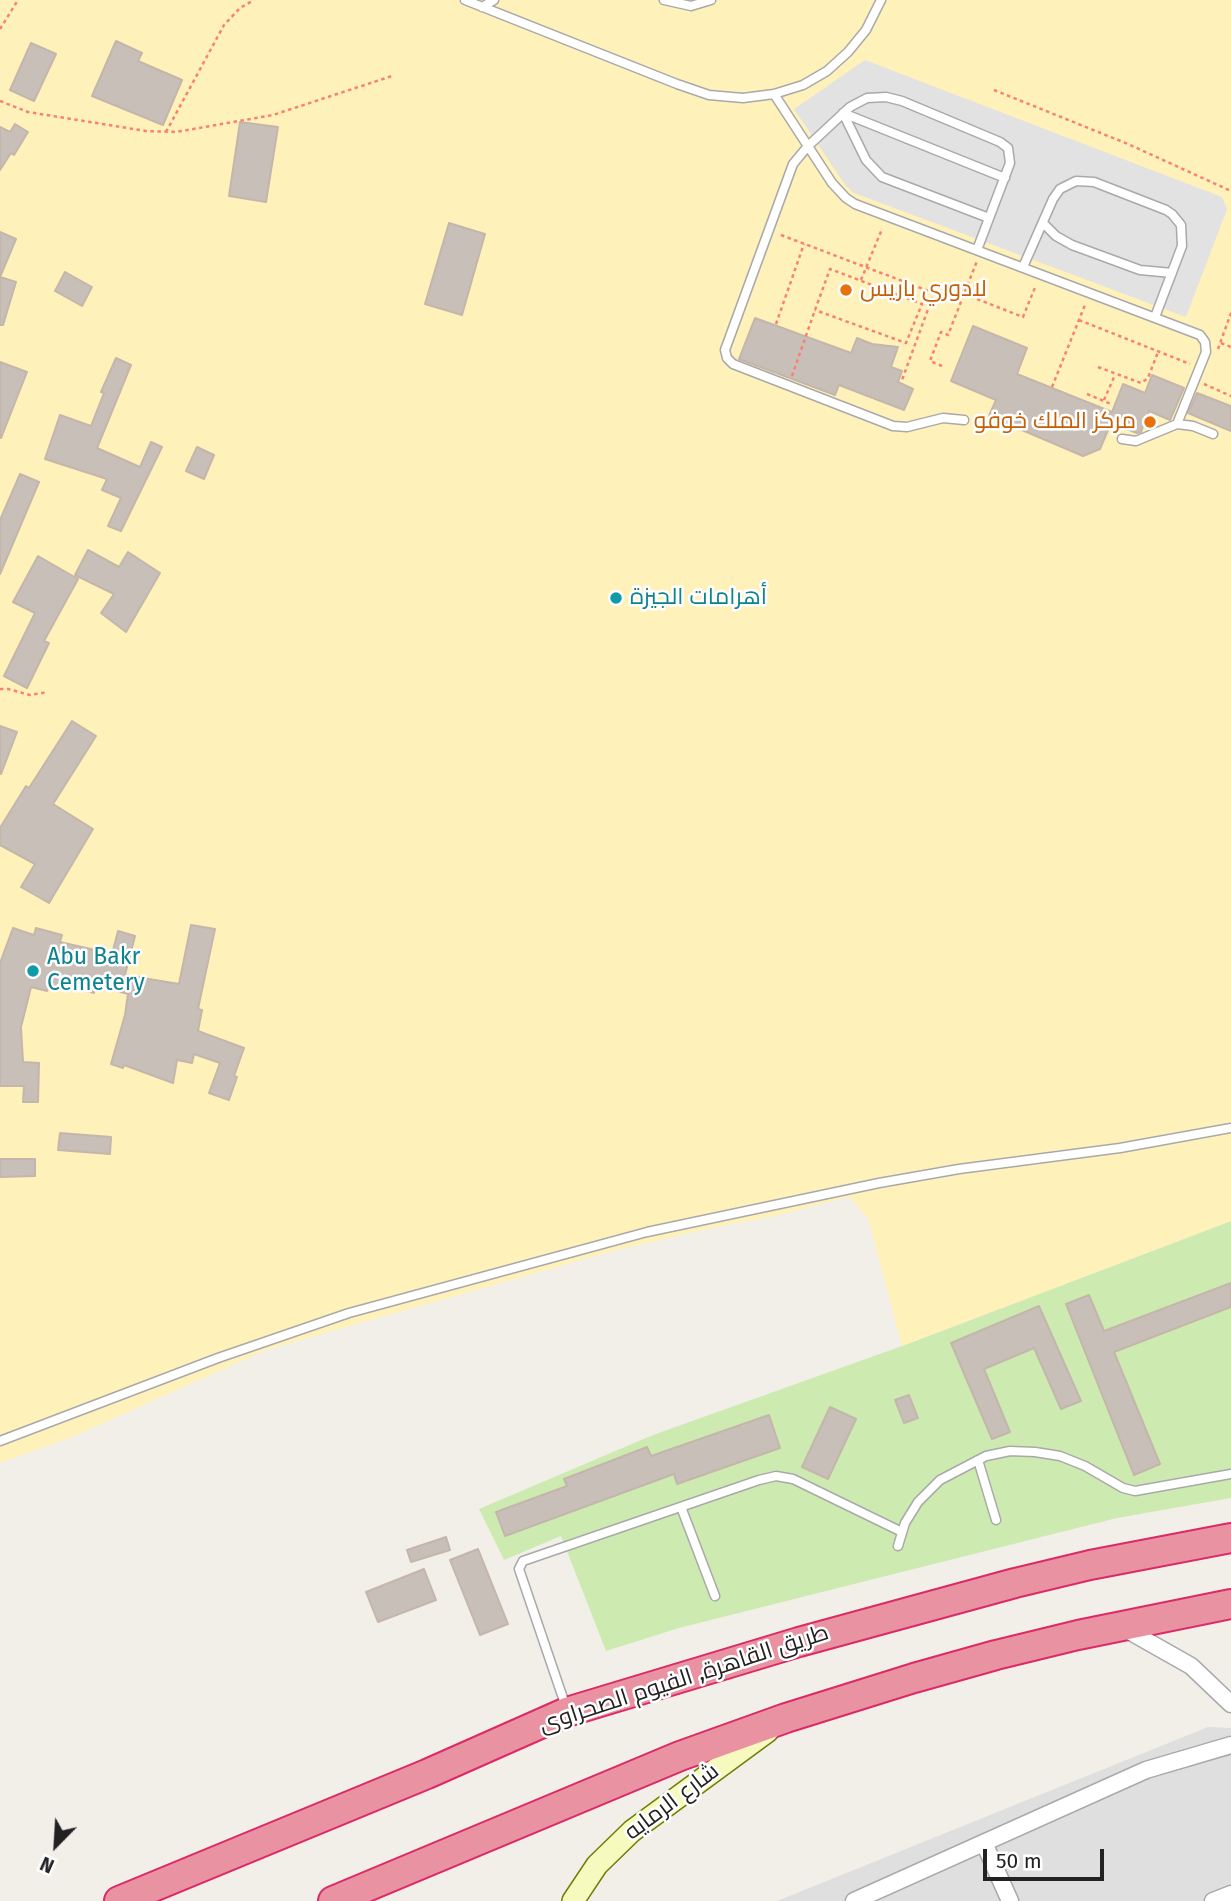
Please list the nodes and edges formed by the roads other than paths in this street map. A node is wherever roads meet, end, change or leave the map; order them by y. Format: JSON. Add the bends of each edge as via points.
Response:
{"nodes":[{"id":1,"x":464,"y":0,"type":"edge"},
{"id":2,"x":494,"y":0,"type":"edge"},
{"id":3,"x":664,"y":0,"type":"edge"},
{"id":4,"x":711,"y":0,"type":"edge"},
{"id":5,"x":881,"y":0,"type":"edge"},
{"id":6,"x":482,"y":7,"type":"junction"},
{"id":7,"x":774,"y":94,"type":"junction"},
{"id":8,"x":843,"y":113,"type":"junction"},
{"id":9,"x":808,"y":146,"type":"junction"},
{"id":10,"x":1005,"y":178,"type":"junction"},
{"id":11,"x":989,"y":218,"type":"junction"},
{"id":12,"x":1043,"y":223,"type":"junction"},
{"id":13,"x":979,"y":251,"type":"junction"},
{"id":14,"x":1023,"y":267,"type":"junction"},
{"id":15,"x":1172,"y":273,"type":"junction"},
{"id":16,"x":1155,"y":317,"type":"junction"},
{"id":17,"x":964,"y":420,"type":"dead end"},
{"id":18,"x":1177,"y":424,"type":"junction"},
{"id":19,"x":1213,"y":434,"type":"dead end"},
{"id":20,"x":1122,"y":439,"type":"dead end"},
{"id":21,"x":1231,"y":1128,"type":"edge"},
{"id":22,"x":0,"y":1441,"type":"edge"},
{"id":23,"x":978,"y":1460,"type":"junction"},
{"id":24,"x":1231,"y":1474,"type":"edge"},
{"id":25,"x":681,"y":1507,"type":"junction"},
{"id":26,"x":996,"y":1520,"type":"dead end"},
{"id":27,"x":902,"y":1532,"type":"junction"},
{"id":28,"x":1231,"y":1538,"type":"edge"},
{"id":29,"x":898,"y":1546,"type":"dead end"},
{"id":30,"x":715,"y":1597,"type":"dead end"},
{"id":31,"x":1231,"y":1604,"type":"edge"},
{"id":32,"x":1119,"y":1626,"type":"junction"},
{"id":33,"x":1231,"y":1704,"type":"edge"},
{"id":34,"x":567,"y":1712,"type":"junction"},
{"id":35,"x":786,"y":1718,"type":"junction"},
{"id":36,"x":1231,"y":1745,"type":"edge"},
{"id":37,"x":984,"y":1843,"type":"junction"},
{"id":38,"x":1231,"y":1895,"type":"edge"},
{"id":39,"x":119,"y":1901,"type":"edge"},
{"id":40,"x":333,"y":1901,"type":"edge"},
{"id":41,"x":573,"y":1901,"type":"edge"},
{"id":42,"x":854,"y":1901,"type":"edge"},
{"id":43,"x":1010,"y":1901,"type":"edge"},
{"id":44,"x":1213,"y":1901,"type":"edge"}],
"edges":[{"from":1,"to":6,"type":"lane"},
{"from":2,"to":6,"type":"lane"},
{"from":3,"to":4,"type":"lane","via":[[691,6]]},
{"from":5,"to":7,"type":"lane","via":[[866,30],[827,71]]},
{"from":6,"to":7,"type":"lane","via":[[709,95],[743,99]]},
{"from":7,"to":9,"type":"lane"},
{"from":8,"to":9,"type":"lane"},
{"from":8,"to":10,"type":"lane"},
{"from":8,"to":10,"type":"lane","via":[[867,98],[902,101],[1005,144],[1011,158]]},
{"from":8,"to":11,"type":"lane","via":[[866,160],[882,177]]},
{"from":9,"to":13,"type":"lane","via":[[838,192],[855,204]]},
{"from":9,"to":17,"type":"lane","via":[[790,172],[725,354],[733,364],[897,427],[936,418]]},
{"from":10,"to":11,"type":"lane"},
{"from":11,"to":13,"type":"lane"},
{"from":12,"to":14,"type":"lane"},
{"from":12,"to":15,"type":"lane","via":[[1072,244],[1140,271]]},
{"from":12,"to":15,"type":"lane","via":[[1060,190],[1082,180],[1166,210],[1183,232]]},
{"from":13,"to":14,"type":"lane"},
{"from":14,"to":16,"type":"lane"},
{"from":15,"to":16,"type":"lane"},
{"from":16,"to":18,"type":"lane","via":[[1196,333],[1203,338],[1206,352]]},
{"from":18,"to":19,"type":"lane"},
{"from":18,"to":20,"type":"lane","via":[[1136,441]]},
{"from":21,"to":22,"type":"lane","via":[[879,1183],[634,1235],[349,1313]]},
{"from":23,"to":24,"type":"lane","via":[[1010,1451],[1060,1456],[1135,1491]]},
{"from":23,"to":26,"type":"lane"},
{"from":23,"to":27,"type":"lane","via":[[940,1480],[925,1494]]},
{"from":25,"to":27,"type":"lane","via":[[759,1480],[785,1477]]},
{"from":25,"to":30,"type":"lane"},
{"from":25,"to":34,"type":"lane","via":[[519,1564]]},
{"from":27,"to":29,"type":"lane"},
{"from":28,"to":34,"type":"highway","name":"طريق القاهرة, الفيوم الصحراوى","via":[[1015,1583],[811,1638]]},
{"from":31,"to":32,"type":"highway"},
{"from":32,"to":33,"type":"street","via":[[1191,1666]]},
{"from":32,"to":35,"type":"highway","via":[[961,1665]]},
{"from":34,"to":39,"type":"highway","name":"طريق القاهرة, الفيوم الصحراوى"},
{"from":35,"to":40,"type":"highway","via":[[680,1756]]},
{"from":35,"to":41,"type":"street","name":"شارع الرمايه","via":[[632,1831],[597,1866]]},
{"from":36,"to":37,"type":"street","via":[[1146,1770]]},
{"from":37,"to":42,"type":"street"},
{"from":37,"to":43,"type":"street"},
{"from":38,"to":44,"type":"street"}]}
